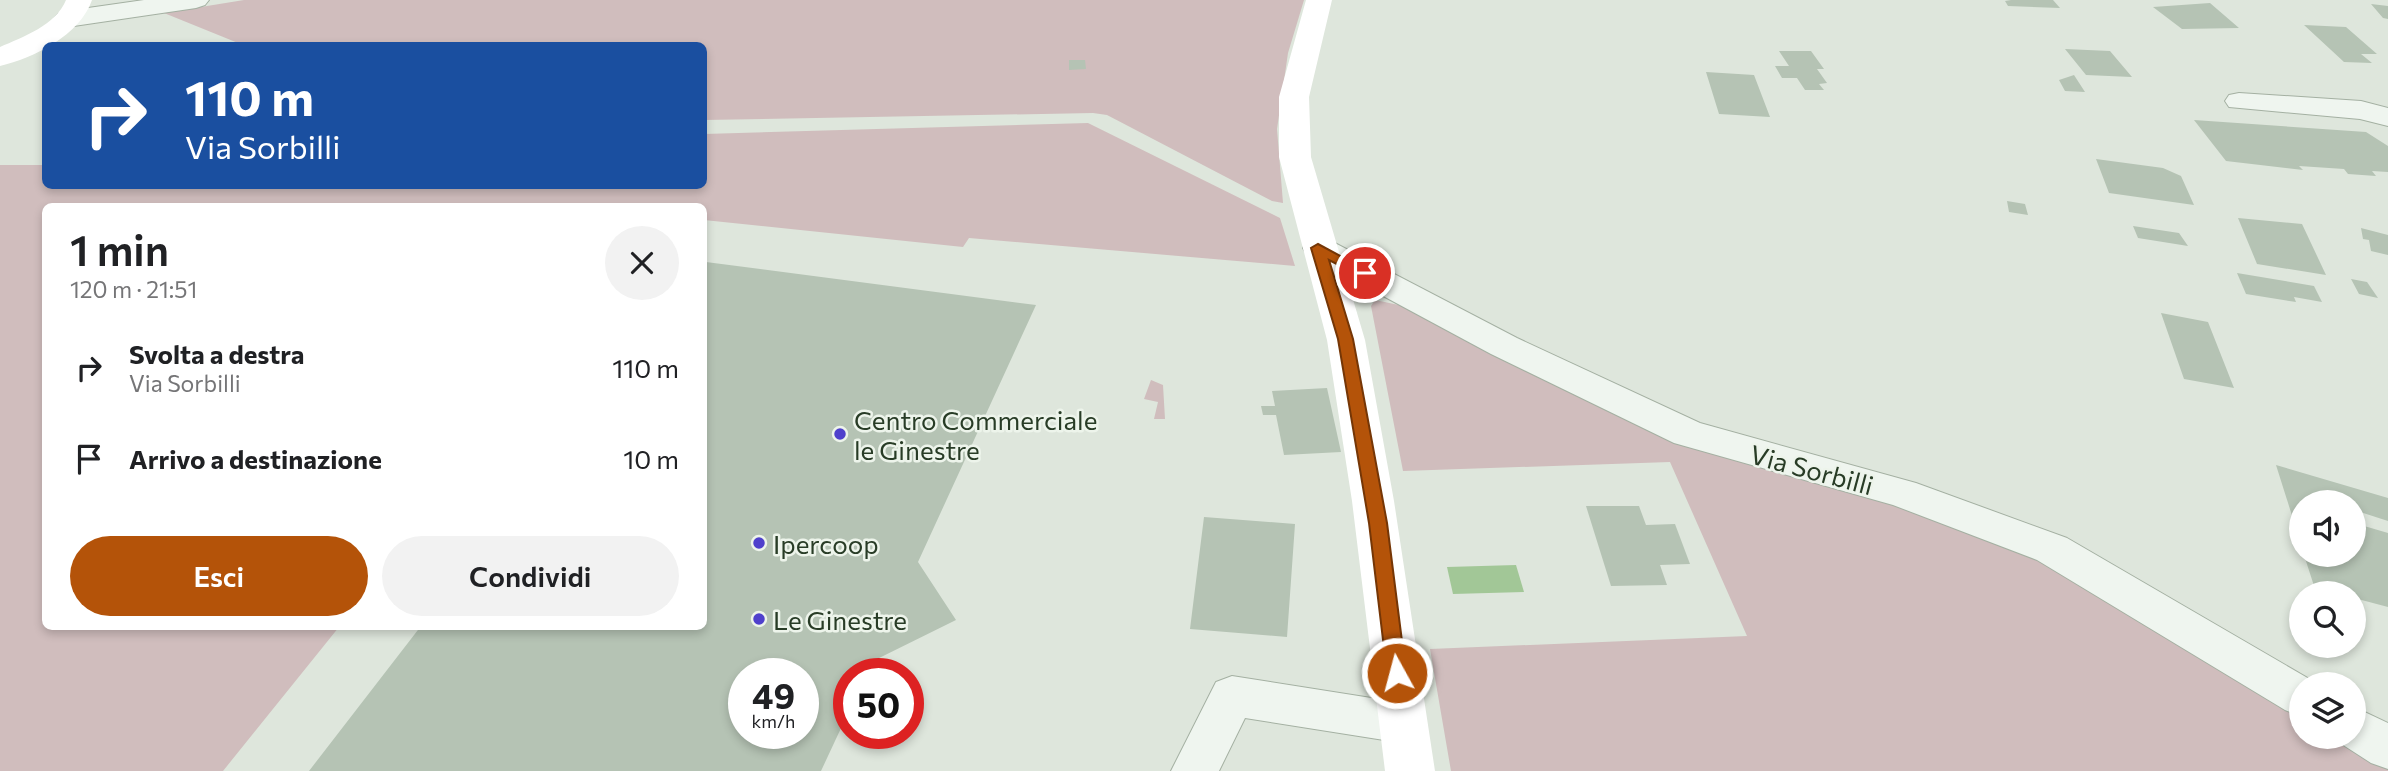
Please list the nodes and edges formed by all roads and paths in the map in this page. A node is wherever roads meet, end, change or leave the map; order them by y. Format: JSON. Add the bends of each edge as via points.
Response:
{"nodes":[{"id":1,"x":196,"y":0,"type":"edge"},
{"id":2,"x":1319,"y":0,"type":"edge"},
{"id":3,"x":73,"y":9,"type":"edge"},
{"id":4,"x":0,"y":58,"type":"edge"},
{"id":5,"x":2239,"y":101,"type":"dead end"},
{"id":6,"x":2388,"y":117,"type":"edge"},
{"id":7,"x":1318,"y":248,"type":"junction"},
{"id":8,"x":2289,"y":689,"type":"edge"},
{"id":9,"x":1403,"y":723,"type":"junction"},
{"id":10,"x":2366,"y":734,"type":"edge"},
{"id":11,"x":2388,"y":748,"type":"edge"},
{"id":12,"x":1195,"y":771,"type":"edge"},
{"id":13,"x":1410,"y":771,"type":"edge"}],
"edges":[{"from":1,"to":3,"type":"street"},
{"from":2,"to":7,"type":"main road","via":[[1296,82],[1292,127],[1302,198]]},
{"from":3,"to":4,"type":"main road","via":[[54,30]]},
{"from":5,"to":6,"type":"street","via":[[2361,110]]},
{"from":7,"to":8,"type":"street","name":"Via Sorbilli","via":[[1504,346],[1687,433],[1902,493],[2052,549]]},
{"from":7,"to":9,"type":"main road","via":[[1346,339],[1378,523]]},
{"from":9,"to":12,"type":"street","via":[[1232,696]]},
{"from":9,"to":13,"type":"main road"},
{"from":10,"to":11,"type":"street"}]}
